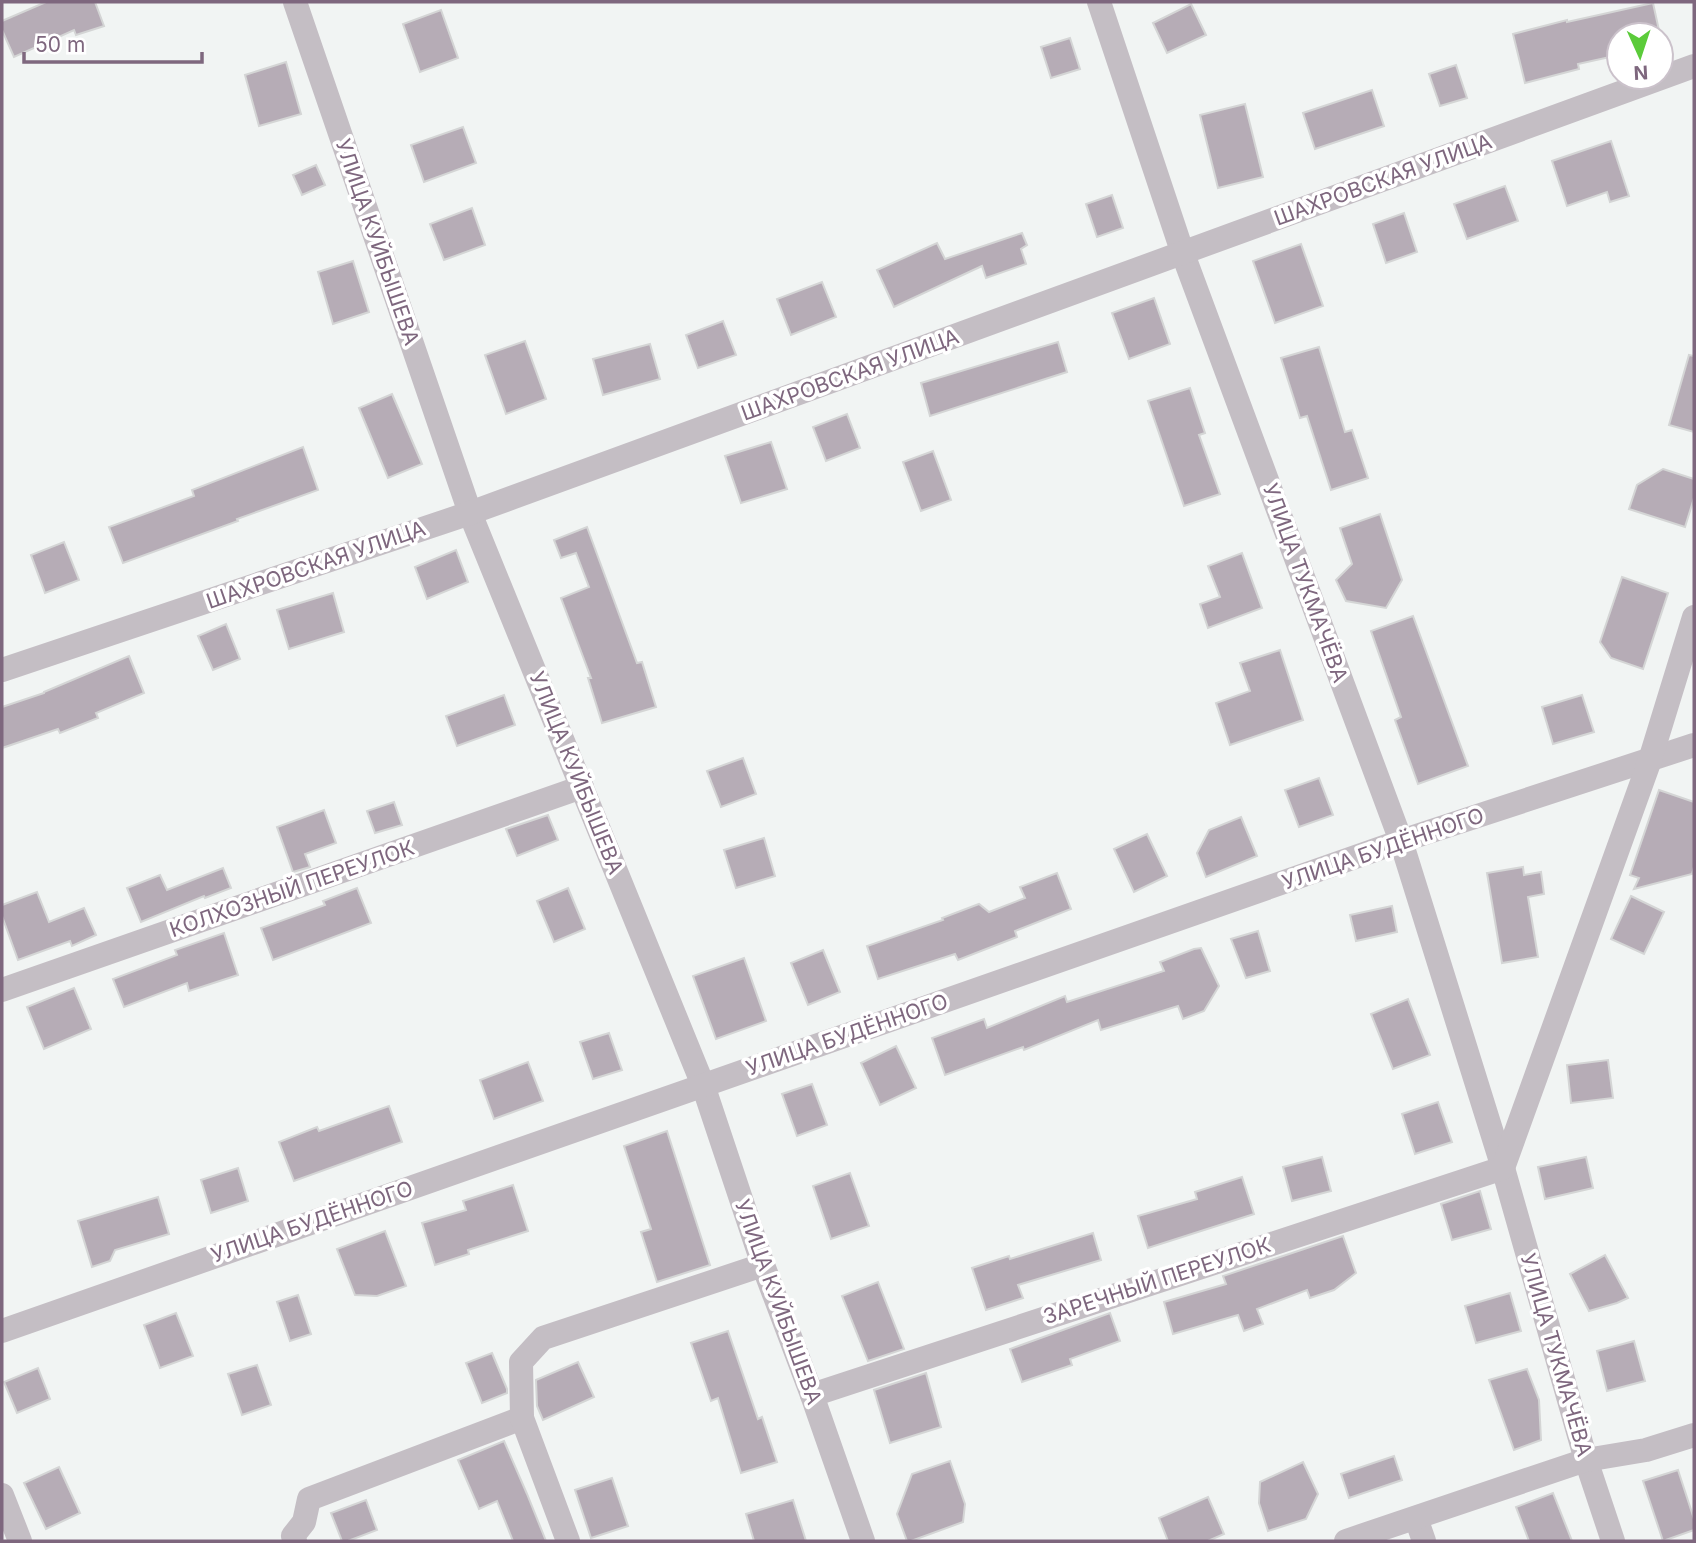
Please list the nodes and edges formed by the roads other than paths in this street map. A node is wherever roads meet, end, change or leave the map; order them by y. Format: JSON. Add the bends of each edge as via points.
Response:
{"nodes":[{"id":1,"x":295,"y":2,"type":"edge"},
{"id":2,"x":1099,"y":2,"type":"edge"},
{"id":3,"x":1694,"y":66,"type":"edge"},
{"id":4,"x":1183,"y":254,"type":"junction"},
{"id":5,"x":470,"y":513,"type":"junction"},
{"id":6,"x":1694,"y":617,"type":"edge"},
{"id":7,"x":2,"y":670,"type":"edge"},
{"id":8,"x":1694,"y":745,"type":"edge"},
{"id":9,"x":1650,"y":760,"type":"junction"},
{"id":10,"x":582,"y":787,"type":"junction"},
{"id":11,"x":1401,"y":841,"type":"junction"},
{"id":12,"x":2,"y":990,"type":"edge"},
{"id":13,"x":704,"y":1085,"type":"junction"},
{"id":14,"x":1503,"y":1168,"type":"junction"},
{"id":15,"x":763,"y":1265,"type":"junction"},
{"id":16,"x":2,"y":1331,"type":"edge"},
{"id":17,"x":812,"y":1395,"type":"junction"},
{"id":18,"x":522,"y":1418,"type":"junction"},
{"id":19,"x":1694,"y":1435,"type":"edge"},
{"id":20,"x":1586,"y":1460,"type":"junction"},
{"id":21,"x":2,"y":1494,"type":"edge"},
{"id":22,"x":1420,"y":1530,"type":"edge"},
{"id":23,"x":20,"y":1541,"type":"edge"},
{"id":24,"x":295,"y":1541,"type":"edge"},
{"id":25,"x":568,"y":1541,"type":"edge"},
{"id":26,"x":863,"y":1541,"type":"edge"},
{"id":27,"x":1346,"y":1541,"type":"edge"},
{"id":28,"x":1613,"y":1541,"type":"edge"}],
"edges":[{"from":1,"to":5,"type":"street","name":"УЛИЦА КУЙБЫШЕВА"},
{"from":2,"to":4,"type":"street","name":"УЛИЦА ТУКМАЧЁВА"},
{"from":3,"to":4,"type":"street","name":"ШАХРОВСКАЯ УЛИЦА"},
{"from":4,"to":5,"type":"street","name":"ШАХРОВСКАЯ УЛИЦА"},
{"from":4,"to":11,"type":"street","name":"УЛИЦА ТУКМАЧЁВА"},
{"from":5,"to":7,"type":"street","name":"ШАХРОВСКАЯ УЛИЦА"},
{"from":5,"to":10,"type":"street","name":"УЛИЦА КУЙБЫШЕВА"},
{"from":6,"to":9,"type":"street"},
{"from":8,"to":9,"type":"street","name":"УЛИЦА БУДЁННОГО"},
{"from":9,"to":11,"type":"street","name":"УЛИЦА БУДЁННОГО"},
{"from":9,"to":14,"type":"street"},
{"from":10,"to":12,"type":"street","name":"КОЛХОЗНЫЙ ПЕРЕУЛОК"},
{"from":10,"to":13,"type":"street","name":"УЛИЦА КУЙБЫШЕВА"},
{"from":11,"to":13,"type":"street","name":"УЛИЦА БУДЁННОГО"},
{"from":11,"to":14,"type":"street","name":"УЛИЦА ТУКМАЧЁВА"},
{"from":13,"to":15,"type":"street","name":"УЛИЦА КУЙБЫШЕВА"},
{"from":13,"to":16,"type":"street","name":"УЛИЦА БУДЁННОГО"},
{"from":14,"to":17,"type":"street","name":"ЗАРЕЧНЫЙ ПЕРЕУЛОК"},
{"from":14,"to":20,"type":"street","name":"УЛИЦА ТУКМАЧЁВА"},
{"from":15,"to":17,"type":"street","name":"УЛИЦА КУЙБЫШЕВА"},
{"from":15,"to":18,"type":"street","via":[[543,1338],[521,1362]]},
{"from":17,"to":26,"type":"street","name":"УЛИЦА КУЙБЫШЕВА"},
{"from":18,"to":24,"type":"street","via":[[309,1499]]},
{"from":18,"to":25,"type":"street"},
{"from":19,"to":20,"type":"street","via":[[1646,1450]]},
{"from":20,"to":22,"type":"street"},
{"from":20,"to":28,"type":"street","name":"УЛИЦА ТУКМАЧЁВА"},
{"from":21,"to":23,"type":"street"},
{"from":22,"to":27,"type":"street"}]}
